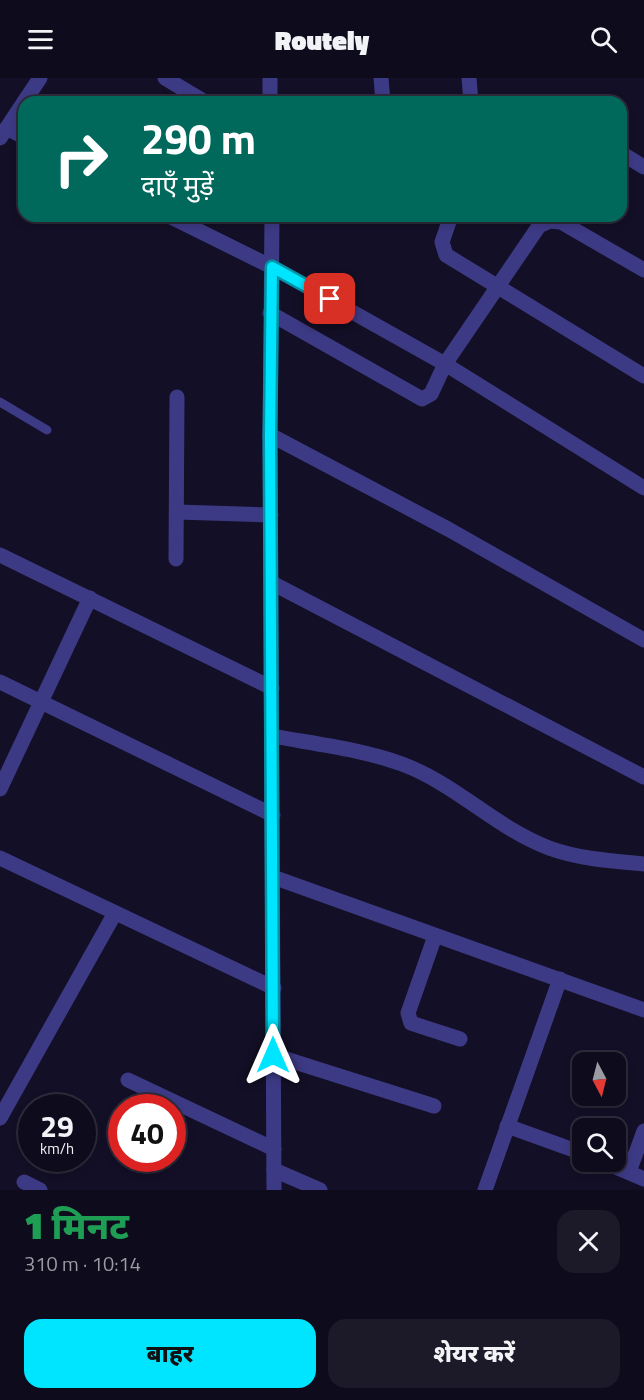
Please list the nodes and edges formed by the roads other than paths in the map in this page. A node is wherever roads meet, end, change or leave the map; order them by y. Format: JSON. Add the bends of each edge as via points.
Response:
{"nodes":[{"id":1,"x":40,"y":78,"type":"edge"},
{"id":2,"x":165,"y":78,"type":"edge"},
{"id":3,"x":270,"y":78,"type":"edge"},
{"id":4,"x":381,"y":78,"type":"edge"},
{"id":5,"x":469,"y":78,"type":"edge"},
{"id":6,"x":28,"y":96,"type":"edge"},
{"id":7,"x":195,"y":96,"type":"edge"},
{"id":8,"x":270,"y":96,"type":"edge"},
{"id":9,"x":382,"y":96,"type":"edge"},
{"id":10,"x":470,"y":96,"type":"edge"},
{"id":11,"x":18,"y":111,"type":"edge"},
{"id":12,"x":3,"y":133,"type":"edge"},
{"id":13,"x":18,"y":136,"type":"edge"},
{"id":14,"x":627,"y":157,"type":"edge"},
{"id":15,"x":644,"y":167,"type":"edge"},
{"id":16,"x":181,"y":222,"type":"edge"},
{"id":17,"x":272,"y":222,"type":"edge"},
{"id":18,"x":449,"y":222,"type":"edge"},
{"id":19,"x":546,"y":222,"type":"edge"},
{"id":20,"x":561,"y":222,"type":"edge"},
{"id":21,"x":272,"y":267,"type":"junction"},
{"id":22,"x":644,"y":270,"type":"edge"},
{"id":23,"x":497,"y":284,"type":"junction"},
{"id":24,"x":270,"y":313,"type":"junction"},
{"id":25,"x":446,"y":364,"type":"junction"},
{"id":26,"x":644,"y":376,"type":"edge"},
{"id":27,"x":177,"y":397,"type":"dead end"},
{"id":28,"x":0,"y":402,"type":"edge"},
{"id":29,"x":47,"y":430,"type":"dead end"},
{"id":30,"x":270,"y":435,"type":"junction"},
{"id":31,"x":644,"y":488,"type":"edge"},
{"id":32,"x":177,"y":512,"type":"junction"},
{"id":33,"x":271,"y":515,"type":"junction"},
{"id":34,"x":0,"y":555,"type":"edge"},
{"id":35,"x":176,"y":559,"type":"dead end"},
{"id":36,"x":272,"y":583,"type":"junction"},
{"id":37,"x":90,"y":598,"type":"junction"},
{"id":38,"x":644,"y":640,"type":"edge"},
{"id":39,"x":0,"y":682,"type":"edge"},
{"id":40,"x":272,"y":688,"type":"junction"},
{"id":41,"x":41,"y":702,"type":"junction"},
{"id":42,"x":272,"y":736,"type":"junction"},
{"id":43,"x":644,"y":777,"type":"edge"},
{"id":44,"x":0,"y":789,"type":"edge"},
{"id":45,"x":273,"y":815,"type":"junction"},
{"id":46,"x":0,"y":858,"type":"edge"},
{"id":47,"x":644,"y":864,"type":"edge"},
{"id":48,"x":273,"y":877,"type":"junction"},
{"id":49,"x":115,"y":913,"type":"junction"},
{"id":50,"x":435,"y":936,"type":"junction"},
{"id":51,"x":560,"y":979,"type":"junction"},
{"id":52,"x":273,"y":988,"type":"junction"},
{"id":53,"x":642,"y":1005,"type":"edge"},
{"id":54,"x":460,"y":1039,"type":"dead end"},
{"id":55,"x":273,"y":1055,"type":"junction"},
{"id":56,"x":128,"y":1080,"type":"dead end"},
{"id":57,"x":434,"y":1106,"type":"dead end"},
{"id":58,"x":0,"y":1118,"type":"edge"},
{"id":59,"x":507,"y":1126,"type":"junction"},
{"id":60,"x":644,"y":1131,"type":"edge"},
{"id":61,"x":274,"y":1149,"type":"junction"},
{"id":62,"x":572,"y":1149,"type":"edge"},
{"id":63,"x":274,"y":1170,"type":"junction"},
{"id":64,"x":626,"y":1171,"type":"edge"},
{"id":65,"x":629,"y":1172,"type":"junction"},
{"id":66,"x":644,"y":1179,"type":"edge"},
{"id":67,"x":24,"y":1182,"type":"dead end"},
{"id":68,"x":40,"y":1190,"type":"edge"},
{"id":69,"x":274,"y":1190,"type":"edge"},
{"id":70,"x":320,"y":1190,"type":"edge"},
{"id":71,"x":485,"y":1190,"type":"edge"}],
"edges":[{"from":1,"to":6,"type":"street"},
{"from":2,"to":7,"type":"street"},
{"from":3,"to":8,"type":"street"},
{"from":4,"to":9,"type":"street"},
{"from":5,"to":10,"type":"street"},
{"from":11,"to":12,"type":"street"},
{"from":12,"to":13,"type":"street"},
{"from":14,"to":15,"type":"street"},
{"from":16,"to":21,"type":"street"},
{"from":17,"to":21,"type":"street"},
{"from":18,"to":23,"type":"street","via":[[442,250]]},
{"from":19,"to":23,"type":"street","via":[[539,225]]},
{"from":20,"to":22,"type":"street"},
{"from":21,"to":24,"type":"street"},
{"from":21,"to":25,"type":"street"},
{"from":23,"to":25,"type":"street"},
{"from":23,"to":26,"type":"street"},
{"from":24,"to":25,"type":"street","via":[[415,397],[422,399],[431,394]]},
{"from":24,"to":30,"type":"street"},
{"from":25,"to":31,"type":"street"},
{"from":27,"to":32,"type":"street"},
{"from":28,"to":29,"type":"lane"},
{"from":30,"to":33,"type":"street"},
{"from":30,"to":38,"type":"street","via":[[458,534]]},
{"from":32,"to":33,"type":"street"},
{"from":32,"to":35,"type":"street"},
{"from":33,"to":36,"type":"street"},
{"from":34,"to":37,"type":"street"},
{"from":36,"to":40,"type":"street"},
{"from":36,"to":43,"type":"street"},
{"from":37,"to":40,"type":"street"},
{"from":37,"to":41,"type":"street"},
{"from":39,"to":41,"type":"street"},
{"from":40,"to":42,"type":"street"},
{"from":41,"to":44,"type":"street"},
{"from":41,"to":45,"type":"street"},
{"from":42,"to":45,"type":"street"},
{"from":42,"to":47,"type":"street","via":[[402,764],[435,779],[520,834],[549,848],[583,857]]},
{"from":45,"to":48,"type":"street"},
{"from":46,"to":49,"type":"street"},
{"from":48,"to":50,"type":"street"},
{"from":48,"to":52,"type":"street"},
{"from":49,"to":52,"type":"street"},
{"from":49,"to":58,"type":"street"},
{"from":50,"to":51,"type":"street"},
{"from":50,"to":54,"type":"street","via":[[408,1018],[411,1023]]},
{"from":51,"to":53,"type":"street"},
{"from":51,"to":59,"type":"street"},
{"from":52,"to":55,"type":"street"},
{"from":55,"to":57,"type":"street"},
{"from":55,"to":61,"type":"street"},
{"from":56,"to":61,"type":"street"},
{"from":59,"to":62,"type":"street"},
{"from":59,"to":71,"type":"street"},
{"from":60,"to":65,"type":"street"},
{"from":61,"to":63,"type":"street"},
{"from":63,"to":69,"type":"street"},
{"from":63,"to":70,"type":"street"},
{"from":64,"to":65,"type":"street"},
{"from":65,"to":66,"type":"street"},
{"from":67,"to":68,"type":"street"}]}
